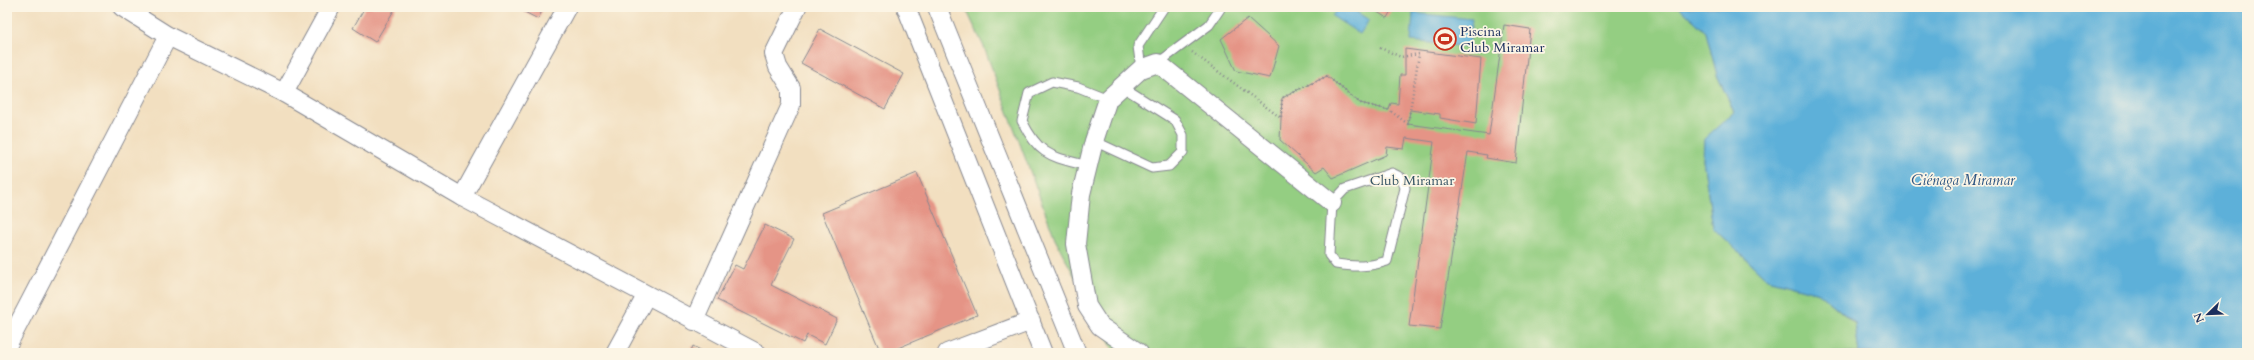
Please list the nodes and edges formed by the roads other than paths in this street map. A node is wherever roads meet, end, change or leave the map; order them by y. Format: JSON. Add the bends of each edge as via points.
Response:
{"nodes":[{"id":1,"x":122,"y":7,"type":"edge"},
{"id":2,"x":331,"y":7,"type":"edge"},
{"id":3,"x":567,"y":7,"type":"edge"},
{"id":4,"x":797,"y":7,"type":"edge"},
{"id":5,"x":906,"y":7,"type":"edge"},
{"id":6,"x":937,"y":7,"type":"edge"},
{"id":7,"x":1164,"y":7,"type":"edge"},
{"id":8,"x":1219,"y":7,"type":"edge"},
{"id":9,"x":168,"y":36,"type":"junction"},
{"id":10,"x":1149,"y":66,"type":"junction"},
{"id":11,"x":1121,"y":86,"type":"junction"},
{"id":12,"x":284,"y":93,"type":"junction"},
{"id":13,"x":1108,"y":99,"type":"junction"},
{"id":14,"x":1094,"y":141,"type":"junction"},
{"id":15,"x":1088,"y":166,"type":"junction"},
{"id":16,"x":462,"y":197,"type":"junction"},
{"id":17,"x":1332,"y":203,"type":"junction"},
{"id":18,"x":646,"y":296,"type":"junction"},
{"id":19,"x":694,"y":321,"type":"junction"},
{"id":20,"x":1030,"y":321,"type":"junction"},
{"id":21,"x":7,"y":346,"type":"edge"},
{"id":22,"x":1136,"y":352,"type":"edge"},
{"id":23,"x":615,"y":353,"type":"edge"},
{"id":24,"x":757,"y":353,"type":"edge"},
{"id":25,"x":947,"y":353,"type":"edge"},
{"id":26,"x":1043,"y":353,"type":"edge"},
{"id":27,"x":1076,"y":353,"type":"edge"}],
"edges":[{"from":1,"to":9,"type":"street"},
{"from":2,"to":12,"type":"street"},
{"from":3,"to":16,"type":"street"},
{"from":4,"to":19,"type":"street","via":[[774,54],[778,68],[791,88],[791,105]]},
{"from":5,"to":20,"type":"street"},
{"from":6,"to":27,"type":"street"},
{"from":7,"to":10,"type":"lane","via":[[1138,46]]},
{"from":8,"to":10,"type":"lane","via":[[1209,25]]},
{"from":9,"to":12,"type":"street"},
{"from":9,"to":21,"type":"street"},
{"from":10,"to":11,"type":"street"},
{"from":10,"to":17,"type":"street"},
{"from":11,"to":13,"type":"street"},
{"from":11,"to":14,"type":"lane","via":[[1175,120],[1183,135],[1183,152],[1169,166],[1152,168]]},
{"from":12,"to":16,"type":"street"},
{"from":13,"to":14,"type":"street"},
{"from":13,"to":15,"type":"lane","via":[[1078,87],[1052,82],[1029,93],[1022,121],[1032,141],[1049,156]]},
{"from":14,"to":15,"type":"street"},
{"from":15,"to":22,"type":"street","via":[[1076,244],[1086,306],[1100,326]]},
{"from":16,"to":18,"type":"street"},
{"from":17,"to":17,"type":"lane","via":[[1345,189],[1392,173],[1402,178],[1405,188],[1388,261],[1358,268],[1336,264],[1329,254]]},
{"from":18,"to":19,"type":"street"},
{"from":18,"to":23,"type":"street"},
{"from":19,"to":24,"type":"street"},
{"from":20,"to":25,"type":"street"},
{"from":20,"to":26,"type":"street"}]}
